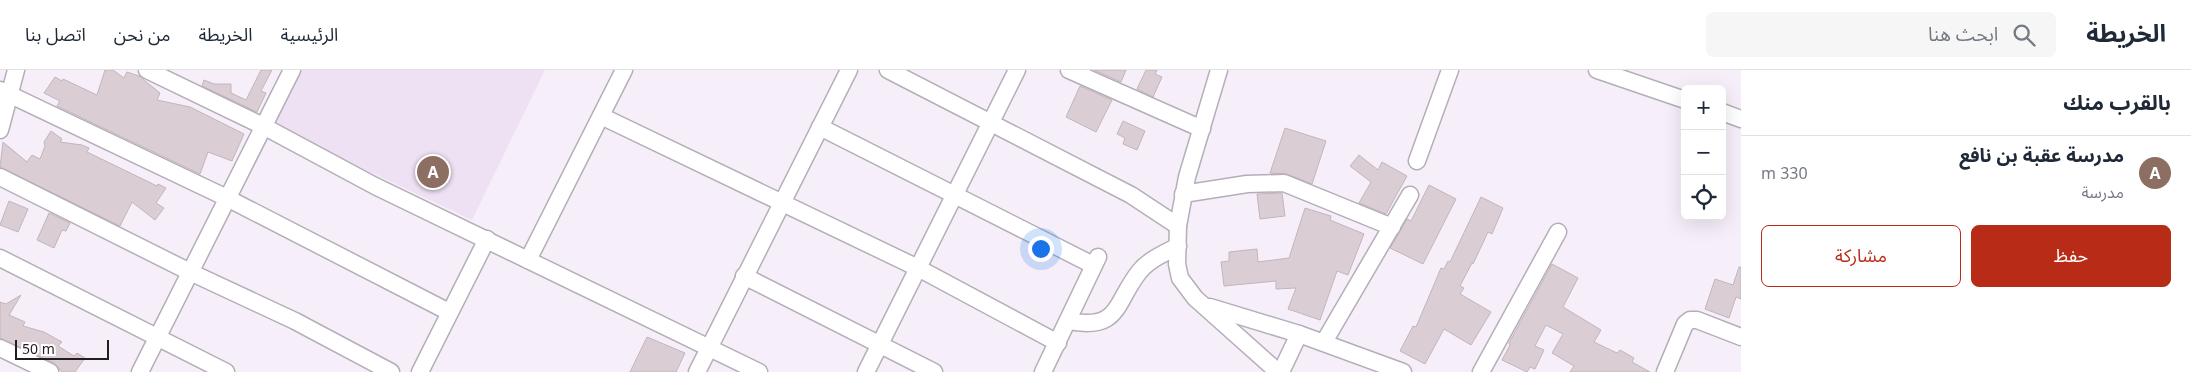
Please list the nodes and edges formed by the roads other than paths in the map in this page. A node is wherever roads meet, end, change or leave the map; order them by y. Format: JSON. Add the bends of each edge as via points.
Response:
{"nodes":[{"id":1,"x":16,"y":70,"type":"edge"},
{"id":2,"x":147,"y":70,"type":"edge"},
{"id":3,"x":292,"y":70,"type":"edge"},
{"id":4,"x":624,"y":70,"type":"edge"},
{"id":5,"x":849,"y":70,"type":"edge"},
{"id":6,"x":888,"y":70,"type":"edge"},
{"id":7,"x":1017,"y":70,"type":"edge"},
{"id":8,"x":1069,"y":70,"type":"edge"},
{"id":9,"x":1219,"y":70,"type":"edge"},
{"id":10,"x":1450,"y":70,"type":"edge"},
{"id":11,"x":1597,"y":70,"type":"edge"},
{"id":12,"x":5,"y":92,"type":"edge"},
{"id":13,"x":1681,"y":99,"type":"edge"},
{"id":14,"x":1726,"y":113,"type":"edge"},
{"id":15,"x":601,"y":116,"type":"junction"},
{"id":16,"x":1741,"y":119,"type":"edge"},
{"id":17,"x":991,"y":122,"type":"junction"},
{"id":18,"x":263,"y":126,"type":"junction"},
{"id":19,"x":820,"y":127,"type":"junction"},
{"id":20,"x":1202,"y":128,"type":"junction"},
{"id":21,"x":0,"y":130,"type":"edge"},
{"id":22,"x":1417,"y":161,"type":"dead end"},
{"id":23,"x":0,"y":177,"type":"edge"},
{"id":24,"x":1183,"y":194,"type":"junction"},
{"id":25,"x":1410,"y":195,"type":"dead end"},
{"id":26,"x":956,"y":196,"type":"junction"},
{"id":27,"x":227,"y":198,"type":"junction"},
{"id":28,"x":783,"y":202,"type":"junction"},
{"id":29,"x":1178,"y":226,"type":"junction"},
{"id":30,"x":1392,"y":227,"type":"junction"},
{"id":31,"x":1558,"y":232,"type":"dead end"},
{"id":32,"x":486,"y":239,"type":"junction"},
{"id":33,"x":1178,"y":246,"type":"junction"},
{"id":34,"x":0,"y":258,"type":"edge"},
{"id":35,"x":528,"y":260,"type":"junction"},
{"id":36,"x":918,"y":268,"type":"junction"},
{"id":37,"x":190,"y":272,"type":"junction"},
{"id":38,"x":744,"y":276,"type":"junction"},
{"id":39,"x":1206,"y":306,"type":"junction"},
{"id":40,"x":449,"y":312,"type":"junction"},
{"id":41,"x":1068,"y":321,"type":"junction"},
{"id":42,"x":1299,"y":334,"type":"junction"},
{"id":43,"x":1741,"y":337,"type":"edge"},
{"id":44,"x":157,"y":338,"type":"junction"},
{"id":45,"x":1324,"y":342,"type":"junction"},
{"id":46,"x":1058,"y":343,"type":"junction"},
{"id":47,"x":880,"y":345,"type":"junction"},
{"id":48,"x":0,"y":348,"type":"edge"},
{"id":49,"x":710,"y":348,"type":"junction"},
{"id":50,"x":50,"y":372,"type":"edge"},
{"id":51,"x":140,"y":372,"type":"edge"},
{"id":52,"x":226,"y":372,"type":"edge"},
{"id":53,"x":391,"y":372,"type":"edge"},
{"id":54,"x":420,"y":372,"type":"edge"},
{"id":55,"x":697,"y":372,"type":"edge"},
{"id":56,"x":759,"y":372,"type":"edge"},
{"id":57,"x":866,"y":372,"type":"edge"},
{"id":58,"x":934,"y":372,"type":"edge"},
{"id":59,"x":1044,"y":372,"type":"edge"},
{"id":60,"x":1280,"y":372,"type":"edge"},
{"id":61,"x":1403,"y":372,"type":"edge"},
{"id":62,"x":1481,"y":372,"type":"edge"},
{"id":63,"x":1664,"y":372,"type":"edge"}],
"edges":[{"from":1,"to":12,"type":"street"},
{"from":2,"to":18,"type":"street"},
{"from":3,"to":18,"type":"street"},
{"from":4,"to":15,"type":"street"},
{"from":5,"to":19,"type":"street"},
{"from":6,"to":17,"type":"street"},
{"from":7,"to":17,"type":"street"},
{"from":8,"to":20,"type":"street"},
{"from":9,"to":20,"type":"street"},
{"from":10,"to":22,"type":"street"},
{"from":11,"to":13,"type":"street"},
{"from":12,"to":21,"type":"street"},
{"from":12,"to":27,"type":"street"},
{"from":14,"to":16,"type":"street"},
{"from":15,"to":28,"type":"street"},
{"from":15,"to":35,"type":"street"},
{"from":17,"to":26,"type":"street"},
{"from":17,"to":29,"type":"street","via":[[1131,195]]},
{"from":18,"to":27,"type":"street"},
{"from":18,"to":32,"type":"street"},
{"from":19,"to":26,"type":"street"},
{"from":19,"to":28,"type":"street"},
{"from":20,"to":24,"type":"street"},
{"from":23,"to":37,"type":"street"},
{"from":24,"to":29,"type":"street"},
{"from":24,"to":30,"type":"street","via":[[1257,183],[1284,184]]},
{"from":25,"to":30,"type":"street"},
{"from":26,"to":36,"type":"street"},
{"from":26,"to":41,"type":"street","via":[[1096,261]]},
{"from":27,"to":37,"type":"street"},
{"from":27,"to":40,"type":"street"},
{"from":28,"to":36,"type":"street"},
{"from":28,"to":38,"type":"street"},
{"from":29,"to":33,"type":"street"},
{"from":30,"to":45,"type":"street"},
{"from":31,"to":62,"type":"street"},
{"from":32,"to":35,"type":"street"},
{"from":32,"to":40,"type":"street"},
{"from":33,"to":39,"type":"street","via":[[1180,278],[1195,298]]},
{"from":33,"to":41,"type":"street","via":[[1153,259],[1140,271],[1112,316],[1101,322],[1085,324]]},
{"from":34,"to":44,"type":"street"},
{"from":35,"to":49,"type":"street"},
{"from":36,"to":46,"type":"street"},
{"from":36,"to":47,"type":"street"},
{"from":37,"to":44,"type":"street"},
{"from":37,"to":53,"type":"street","via":[[296,321]]},
{"from":38,"to":47,"type":"street"},
{"from":38,"to":49,"type":"street"},
{"from":39,"to":42,"type":"street"},
{"from":39,"to":60,"type":"street"},
{"from":40,"to":54,"type":"street"},
{"from":41,"to":46,"type":"street"},
{"from":42,"to":45,"type":"street"},
{"from":42,"to":60,"type":"street"},
{"from":43,"to":63,"type":"street","via":[[1690,320],[1685,324]]},
{"from":44,"to":51,"type":"street"},
{"from":44,"to":52,"type":"street"},
{"from":45,"to":61,"type":"street"},
{"from":46,"to":59,"type":"street"},
{"from":47,"to":57,"type":"street"},
{"from":47,"to":58,"type":"street"},
{"from":48,"to":50,"type":"street"},
{"from":49,"to":55,"type":"street"},
{"from":49,"to":56,"type":"street"}]}
